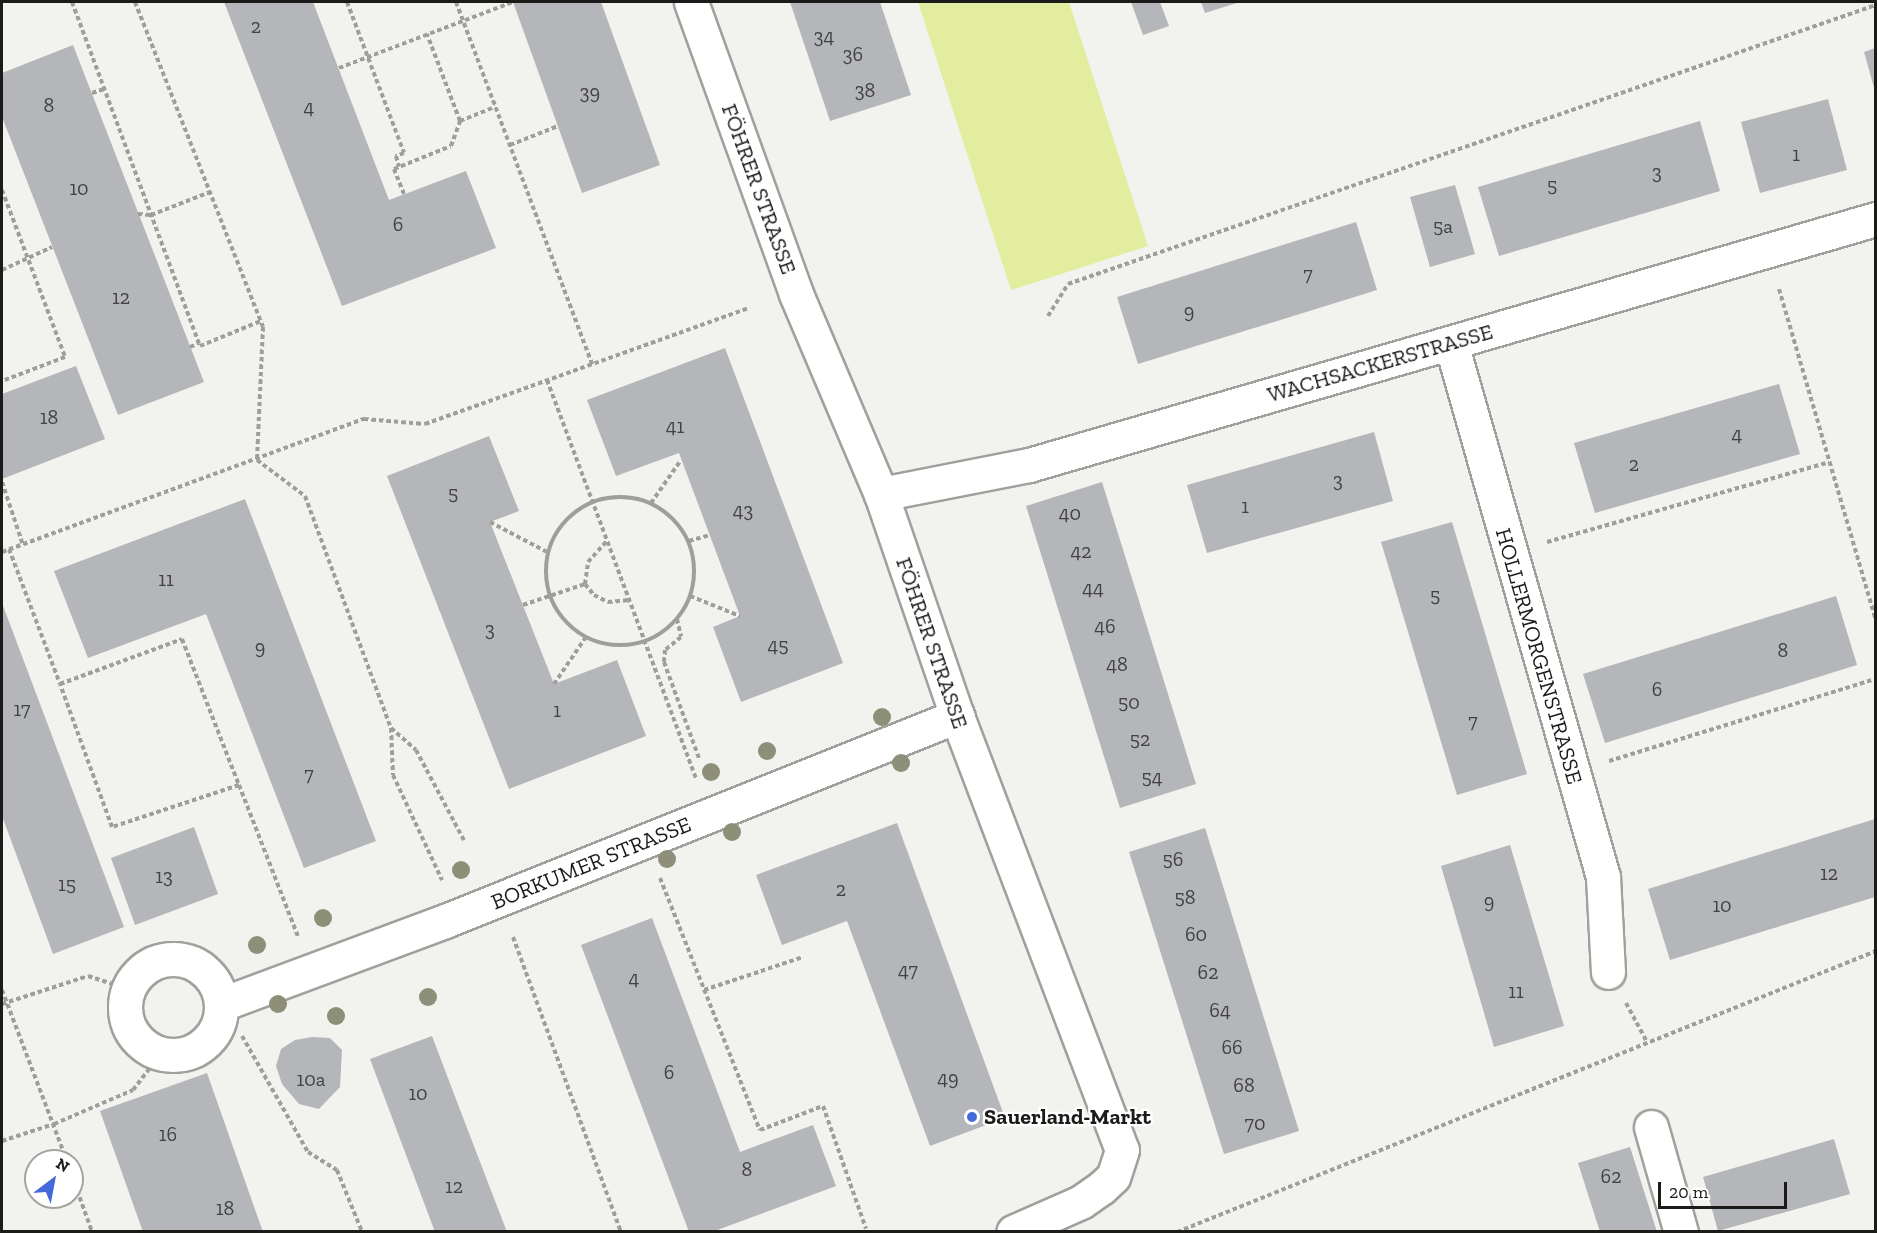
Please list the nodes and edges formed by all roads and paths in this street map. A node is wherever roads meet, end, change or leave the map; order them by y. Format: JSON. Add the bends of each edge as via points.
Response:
{"nodes":[{"id":1,"x":72,"y":2,"type":"edge"},
{"id":2,"x":135,"y":2,"type":"edge"},
{"id":3,"x":348,"y":2,"type":"edge"},
{"id":4,"x":456,"y":2,"type":"edge"},
{"id":5,"x":513,"y":2,"type":"edge"},
{"id":6,"x":691,"y":2,"type":"edge"},
{"id":7,"x":1875,"y":5,"type":"edge"},
{"id":8,"x":463,"y":21,"type":"junction"},
{"id":9,"x":427,"y":34,"type":"junction"},
{"id":10,"x":368,"y":57,"type":"junction"},
{"id":11,"x":339,"y":68,"type":"dead end"},
{"id":12,"x":104,"y":89,"type":"junction"},
{"id":13,"x":92,"y":93,"type":"dead end"},
{"id":14,"x":495,"y":107,"type":"junction"},
{"id":15,"x":460,"y":121,"type":"junction"},
{"id":16,"x":558,"y":126,"type":"dead end"},
{"id":17,"x":510,"y":145,"type":"junction"},
{"id":18,"x":399,"y":167,"type":"junction"},
{"id":19,"x":2,"y":190,"type":"edge"},
{"id":20,"x":210,"y":192,"type":"junction"},
{"id":21,"x":404,"y":194,"type":"dead end"},
{"id":22,"x":138,"y":214,"type":"dead end"},
{"id":23,"x":151,"y":215,"type":"junction"},
{"id":24,"x":1875,"y":219,"type":"edge"},
{"id":25,"x":52,"y":247,"type":"dead end"},
{"id":26,"x":28,"y":260,"type":"junction"},
{"id":27,"x":2,"y":270,"type":"edge"},
{"id":28,"x":1775,"y":277,"type":"dead end"},
{"id":29,"x":747,"y":309,"type":"dead end"},
{"id":30,"x":1048,"y":316,"type":"dead end"},
{"id":31,"x":261,"y":321,"type":"junction"},
{"id":32,"x":199,"y":343,"type":"junction"},
{"id":33,"x":1451,"y":343,"type":"junction"},
{"id":34,"x":190,"y":347,"type":"dead end"},
{"id":35,"x":592,"y":364,"type":"junction"},
{"id":36,"x":547,"y":380,"type":"junction"},
{"id":37,"x":2,"y":381,"type":"edge"},
{"id":38,"x":257,"y":460,"type":"junction"},
{"id":39,"x":681,"y":460,"type":"dead end"},
{"id":40,"x":1829,"y":462,"type":"junction"},
{"id":41,"x":2,"y":482,"type":"edge"},
{"id":42,"x":881,"y":494,"type":"junction"},
{"id":43,"x":592,"y":501,"type":"junction"},
{"id":44,"x":651,"y":503,"type":"junction"},
{"id":45,"x":490,"y":522,"type":"dead end"},
{"id":46,"x":710,"y":535,"type":"dead end"},
{"id":47,"x":608,"y":541,"type":"junction"},
{"id":48,"x":689,"y":541,"type":"junction"},
{"id":49,"x":23,"y":545,"type":"junction"},
{"id":50,"x":9,"y":549,"type":"junction"},
{"id":51,"x":2,"y":552,"type":"edge"},
{"id":52,"x":547,"y":552,"type":"junction"},
{"id":53,"x":1508,"y":553,"type":"junction"},
{"id":54,"x":585,"y":584,"type":"junction"},
{"id":55,"x":549,"y":595,"type":"junction"},
{"id":56,"x":690,"y":596,"type":"junction"},
{"id":57,"x":630,"y":600,"type":"junction"},
{"id":58,"x":523,"y":605,"type":"dead end"},
{"id":59,"x":740,"y":616,"type":"dead end"},
{"id":60,"x":676,"y":619,"type":"junction"},
{"id":61,"x":1875,"y":620,"type":"edge"},
{"id":62,"x":586,"y":637,"type":"junction"},
{"id":63,"x":645,"y":641,"type":"junction"},
{"id":64,"x":1875,"y":679,"type":"edge"},
{"id":65,"x":60,"y":684,"type":"junction"},
{"id":66,"x":554,"y":684,"type":"dead end"},
{"id":67,"x":957,"y":716,"type":"junction"},
{"id":68,"x":391,"y":728,"type":"junction"},
{"id":69,"x":699,"y":758,"type":"dead end"},
{"id":70,"x":690,"y":762,"type":"dead end"},
{"id":71,"x":1573,"y":772,"type":"junction"},
{"id":72,"x":239,"y":785,"type":"junction"},
{"id":73,"x":645,"y":841,"type":"junction"},
{"id":74,"x":465,"y":842,"type":"dead end"},
{"id":75,"x":458,"y":916,"type":"junction"},
{"id":76,"x":513,"y":938,"type":"dead end"},
{"id":77,"x":1875,"y":951,"type":"edge"},
{"id":78,"x":803,"y":957,"type":"dead end"},
{"id":79,"x":311,"y":970,"type":"junction"},
{"id":80,"x":1608,"y":972,"type":"dead end"},
{"id":81,"x":128,"y":989,"type":"junction"},
{"id":82,"x":2,"y":990,"type":"edge"},
{"id":83,"x":704,"y":990,"type":"junction"},
{"id":84,"x":4,"y":1003,"type":"edge"},
{"id":85,"x":222,"y":1004,"type":"junction"},
{"id":86,"x":160,"y":1055,"type":"junction"},
{"id":87,"x":54,"y":1124,"type":"junction"},
{"id":88,"x":1651,"y":1127,"type":"dead end"},
{"id":89,"x":2,"y":1141,"type":"edge"},
{"id":90,"x":63,"y":1149,"type":"edge"},
{"id":91,"x":84,"y":1209,"type":"edge"},
{"id":92,"x":866,"y":1229,"type":"dead end"},
{"id":93,"x":92,"y":1232,"type":"edge"},
{"id":94,"x":362,"y":1232,"type":"edge"},
{"id":95,"x":621,"y":1232,"type":"edge"},
{"id":96,"x":1012,"y":1232,"type":"edge"},
{"id":97,"x":1177,"y":1232,"type":"edge"},
{"id":98,"x":1681,"y":1232,"type":"edge"}],
"edges":[{"from":1,"to":12,"type":"path"},
{"from":2,"to":20,"type":"path"},
{"from":3,"to":10,"type":"path"},
{"from":4,"to":8,"type":"path"},
{"from":5,"to":8,"type":"path"},
{"from":6,"to":42,"type":"street","name":"FÖHRER STRASSE","via":[[796,294]]},
{"from":7,"to":30,"type":"path","via":[[1068,284]]},
{"from":8,"to":9,"type":"path"},
{"from":8,"to":14,"type":"path"},
{"from":9,"to":10,"type":"path"},
{"from":9,"to":15,"type":"path"},
{"from":10,"to":11,"type":"path"},
{"from":10,"to":18,"type":"path","via":[[404,153],[396,156]]},
{"from":12,"to":13,"type":"path"},
{"from":12,"to":23,"type":"path"},
{"from":14,"to":15,"type":"path"},
{"from":14,"to":17,"type":"path"},
{"from":15,"to":18,"type":"path","via":[[452,146]]},
{"from":16,"to":17,"type":"path"},
{"from":17,"to":35,"type":"path"},
{"from":18,"to":21,"type":"path","via":[[394,169]]},
{"from":19,"to":26,"type":"path"},
{"from":20,"to":23,"type":"path"},
{"from":20,"to":31,"type":"path"},
{"from":22,"to":23,"type":"path"},
{"from":23,"to":32,"type":"path"},
{"from":24,"to":33,"type":"street","name":"WACHSACKERSTRASSE"},
{"from":25,"to":26,"type":"path"},
{"from":26,"to":27,"type":"path"},
{"from":26,"to":37,"type":"path","via":[[65,357]]},
{"from":28,"to":40,"type":"path"},
{"from":29,"to":35,"type":"path"},
{"from":31,"to":32,"type":"path"},
{"from":31,"to":38,"type":"path"},
{"from":32,"to":34,"type":"path"},
{"from":33,"to":42,"type":"street","name":"WACHSACKERSTRASSE","via":[[1029,465]]},
{"from":33,"to":53,"type":"street","name":"HOLLERMORGENSTRASSE"},
{"from":35,"to":36,"type":"path"},
{"from":36,"to":38,"type":"path","via":[[425,424],[364,419]]},
{"from":36,"to":43,"type":"path"},
{"from":38,"to":49,"type":"path"},
{"from":38,"to":68,"type":"path","via":[[305,496]]},
{"from":39,"to":44,"type":"path"},
{"from":40,"to":53,"type":"path"},
{"from":40,"to":61,"type":"path"},
{"from":41,"to":49,"type":"path"},
{"from":42,"to":67,"type":"street","name":"FÖHRER STRASSE"},
{"from":43,"to":44,"type":"path","via":[[622,496]]},
{"from":43,"to":47,"type":"path"},
{"from":43,"to":52,"type":"path","via":[[572,513],[556,531]]},
{"from":44,"to":48,"type":"path","via":[[667,512]]},
{"from":45,"to":52,"type":"path"},
{"from":46,"to":48,"type":"path"},
{"from":47,"to":54,"type":"path","via":[[588,562]]},
{"from":47,"to":57,"type":"path"},
{"from":48,"to":56,"type":"path","via":[[694,578]]},
{"from":49,"to":50,"type":"path"},
{"from":50,"to":51,"type":"path"},
{"from":50,"to":65,"type":"path"},
{"from":52,"to":55,"type":"path"},
{"from":53,"to":71,"type":"street","name":"HOLLERMORGENSTRASSE"},
{"from":54,"to":55,"type":"path"},
{"from":54,"to":57,"type":"path","via":[[594,596],[608,602]]},
{"from":55,"to":58,"type":"path"},
{"from":55,"to":62,"type":"path","via":[[571,627]]},
{"from":56,"to":59,"type":"path"},
{"from":56,"to":60,"type":"path"},
{"from":57,"to":63,"type":"path"},
{"from":60,"to":63,"type":"path"},
{"from":60,"to":69,"type":"path","via":[[681,637],[665,650],[664,662]]},
{"from":62,"to":63,"type":"path","via":[[615,645]]},
{"from":62,"to":66,"type":"path"},
{"from":63,"to":70,"type":"path"},
{"from":64,"to":71,"type":"path"},
{"from":65,"to":72,"type":"path","via":[[112,827]]},
{"from":65,"to":72,"type":"path","via":[[182,639]]},
{"from":67,"to":73,"type":"street","name":"BORKUMER STRASSE"},
{"from":67,"to":96,"type":"street","name":"FÖHRER STRASSE","via":[[1122,1149],[1113,1177],[1101,1188],[1081,1202]]},
{"from":68,"to":74,"type":"path","via":[[416,750]]},
{"from":68,"to":75,"type":"path","via":[[393,775]]},
{"from":71,"to":80,"type":"street","name":"HOLLERMORGENSTRASSE","via":[[1603,877]]},
{"from":72,"to":79,"type":"path"},
{"from":73,"to":75,"type":"street","name":"BORKUMER STRASSE"},
{"from":73,"to":83,"type":"path"},
{"from":75,"to":79,"type":"street","name":"BORKUMER STRASSE"},
{"from":76,"to":95,"type":"path"},
{"from":77,"to":97,"type":"path"},
{"from":78,"to":83,"type":"path"},
{"from":79,"to":85,"type":"street","name":"BORKUMER STRASSE"},
{"from":81,"to":84,"type":"path","via":[[88,976]]},
{"from":81,"to":85,"type":"street","via":[[144,968],[176,960],[193,963],[213,980]]},
{"from":81,"to":86,"type":"street","via":[[125,1014],[135,1038]]},
{"from":82,"to":84,"type":"path"},
{"from":83,"to":92,"type":"path","via":[[760,1130],[823,1106]]},
{"from":84,"to":87,"type":"path"},
{"from":85,"to":86,"type":"street","via":[[215,1033],[191,1053]]},
{"from":85,"to":94,"type":"path","via":[[308,1152],[336,1170]]},
{"from":86,"to":87,"type":"path","via":[[133,1090]]},
{"from":87,"to":89,"type":"path"},
{"from":87,"to":90,"type":"path"},
{"from":88,"to":98,"type":"street"},
{"from":91,"to":93,"type":"path"}]}
